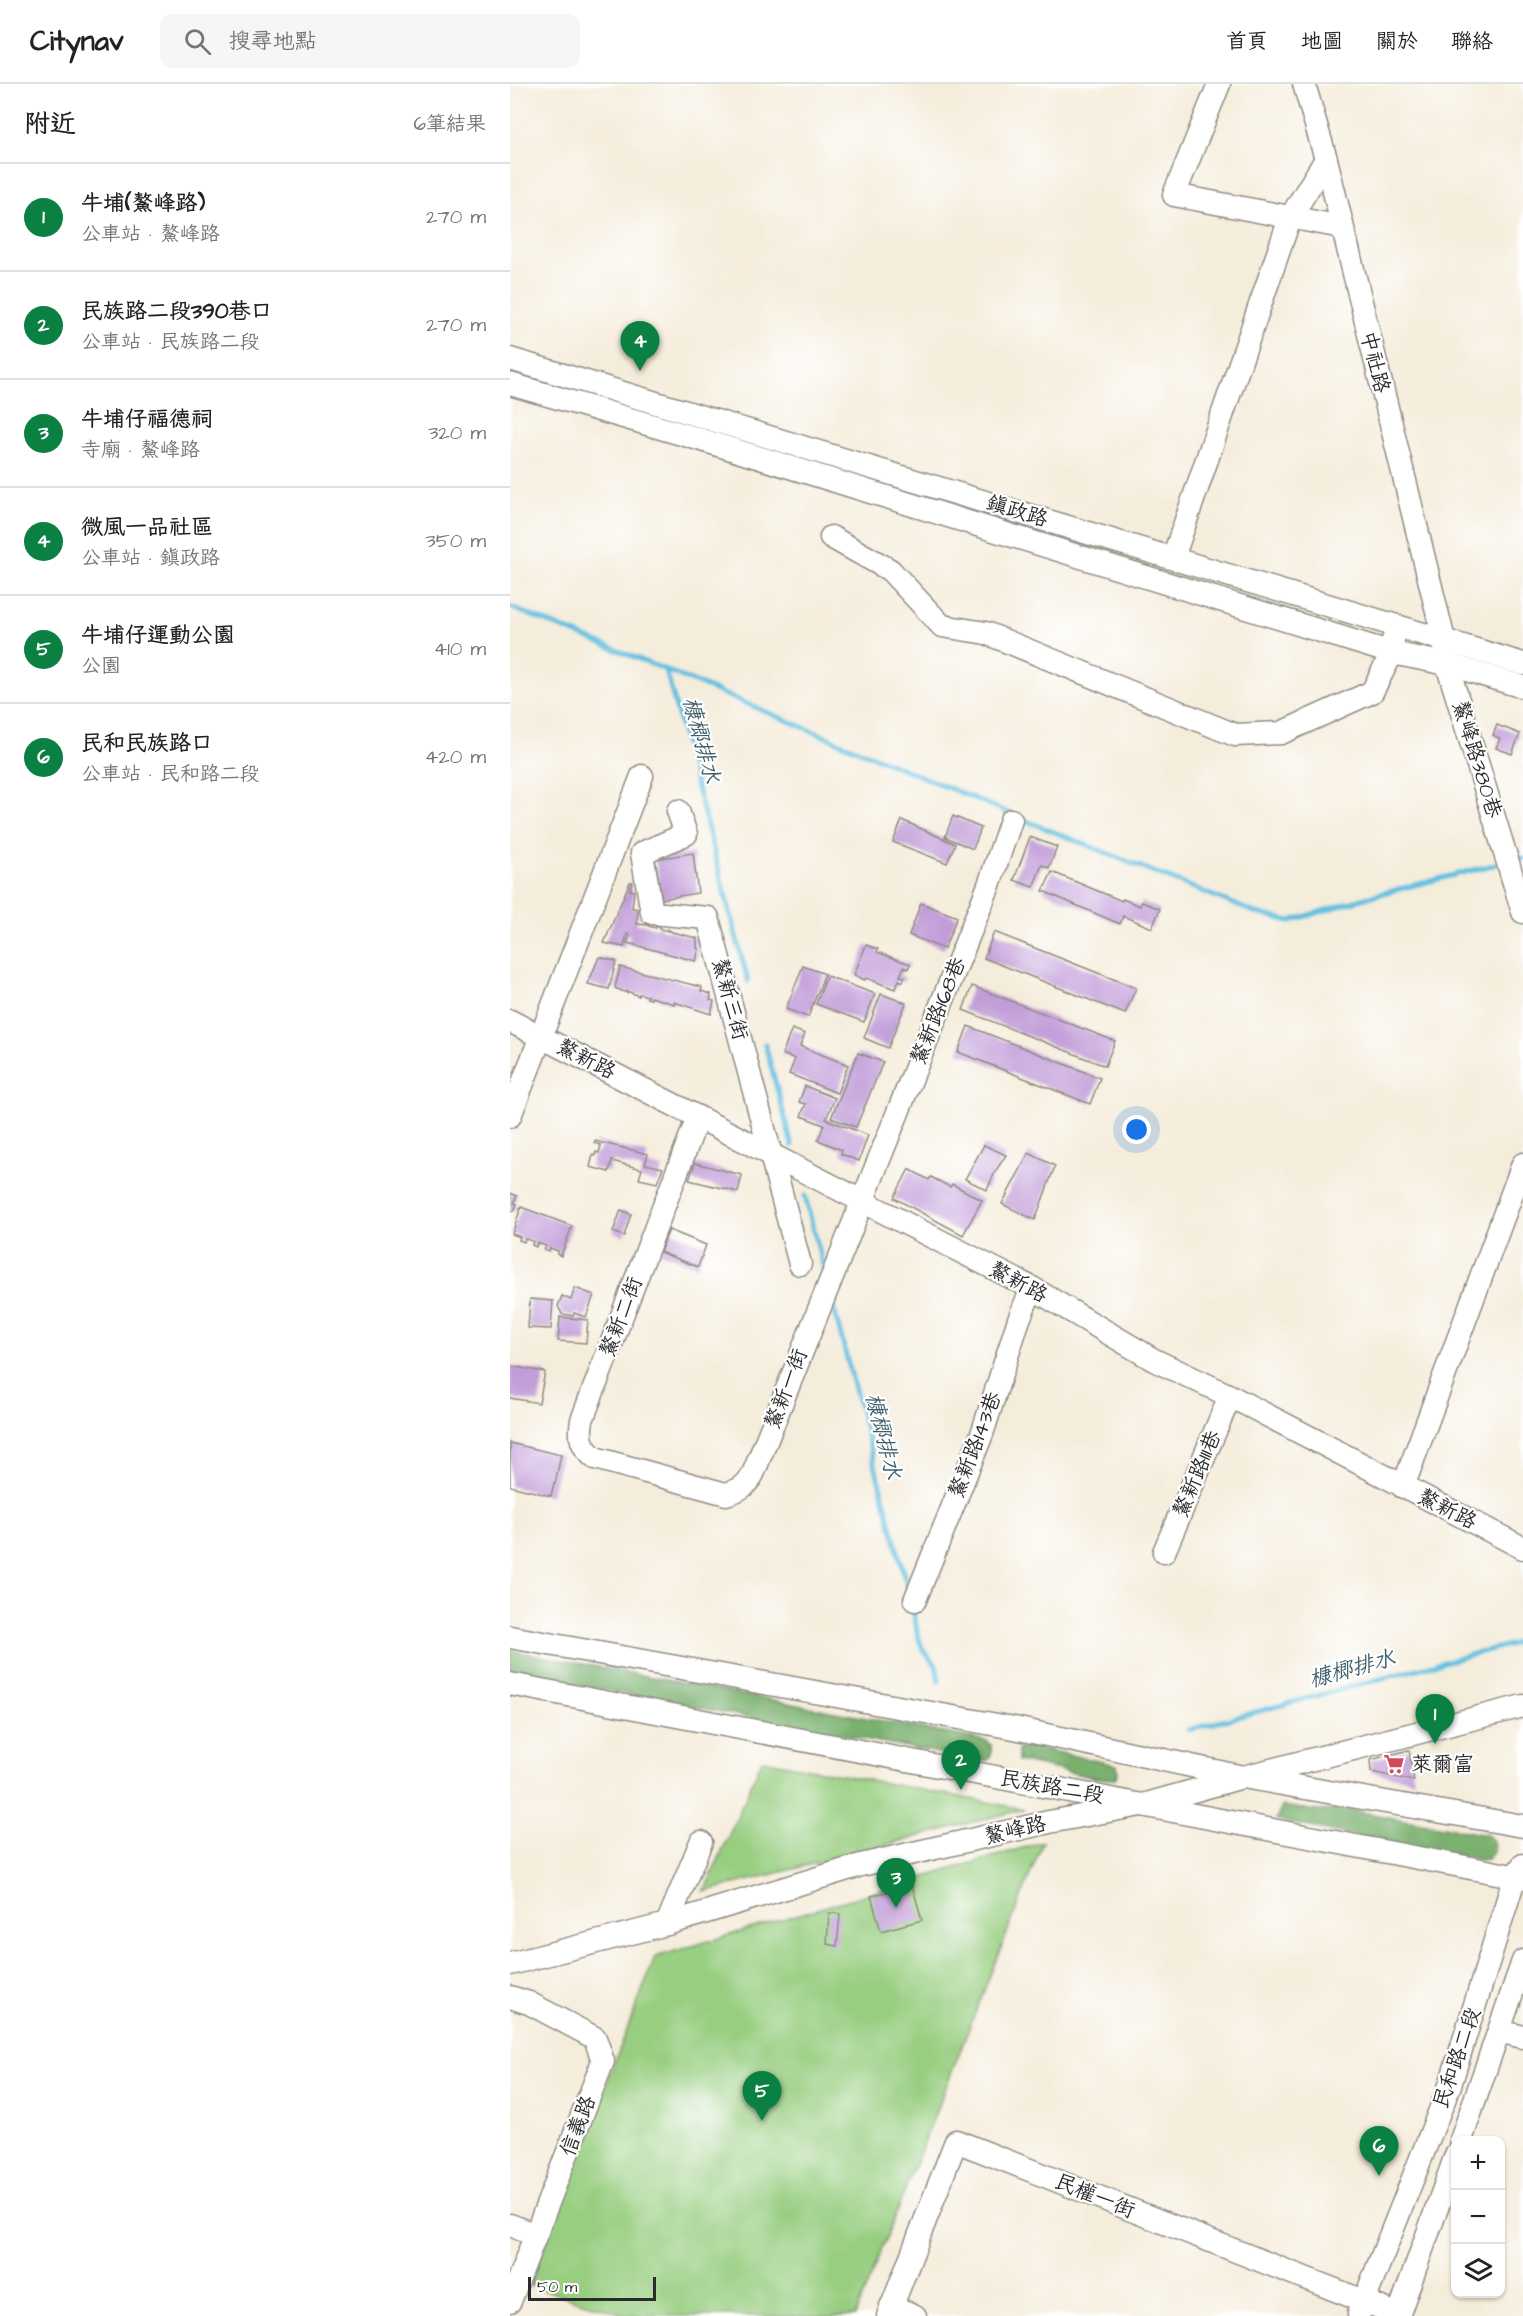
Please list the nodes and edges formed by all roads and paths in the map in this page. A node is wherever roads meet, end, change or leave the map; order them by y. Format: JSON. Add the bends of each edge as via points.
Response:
{"nodes":[{"id":1,"x":1219,"y":84,"type":"edge"},
{"id":2,"x":1304,"y":84,"type":"edge"},
{"id":3,"x":1326,"y":159,"type":"junction"},
{"id":4,"x":1290,"y":218,"type":"junction"},
{"id":5,"x":1342,"y":227,"type":"junction"},
{"id":6,"x":510,"y":359,"type":"edge"},
{"id":7,"x":510,"y":384,"type":"edge"},
{"id":8,"x":831,"y":537,"type":"dead end"},
{"id":9,"x":1173,"y":558,"type":"junction"},
{"id":10,"x":1395,"y":627,"type":"junction"},
{"id":11,"x":1444,"y":640,"type":"junction"},
{"id":12,"x":1392,"y":653,"type":"junction"},
{"id":13,"x":1523,"y":663,"type":"edge"},
{"id":14,"x":1447,"y":664,"type":"junction"},
{"id":15,"x":1523,"y":687,"type":"edge"},
{"id":16,"x":642,"y":777,"type":"dead end"},
{"id":17,"x":678,"y":811,"type":"dead end"},
{"id":18,"x":1011,"y":820,"type":"dead end"},
{"id":19,"x":1522,"y":904,"type":"edge"},
{"id":20,"x":510,"y":1021,"type":"edge"},
{"id":21,"x":541,"y":1036,"type":"junction"},
{"id":22,"x":510,"y":1116,"type":"edge"},
{"id":23,"x":698,"y":1117,"type":"junction"},
{"id":24,"x":771,"y":1154,"type":"junction"},
{"id":25,"x":1523,"y":1164,"type":"edge"},
{"id":26,"x":862,"y":1202,"type":"junction"},
{"id":27,"x":800,"y":1264,"type":"dead end"},
{"id":28,"x":1032,"y":1288,"type":"junction"},
{"id":29,"x":1230,"y":1396,"type":"junction"},
{"id":30,"x":653,"y":1474,"type":"joint"},
{"id":31,"x":1403,"y":1486,"type":"junction"},
{"id":32,"x":1523,"y":1548,"type":"edge"},
{"id":33,"x":1164,"y":1552,"type":"dead end"},
{"id":34,"x":915,"y":1600,"type":"dead end"},
{"id":35,"x":510,"y":1637,"type":"edge"},
{"id":36,"x":510,"y":1684,"type":"edge"},
{"id":37,"x":1523,"y":1706,"type":"edge"},
{"id":38,"x":1243,"y":1777,"type":"junction"},
{"id":39,"x":1146,"y":1804,"type":"junction"},
{"id":40,"x":1523,"y":1826,"type":"edge"},
{"id":41,"x":701,"y":1842,"type":"dead end"},
{"id":42,"x":1520,"y":1873,"type":"edge"},
{"id":43,"x":667,"y":1923,"type":"junction"},
{"id":44,"x":1523,"y":1961,"type":"edge"},
{"id":45,"x":510,"y":1964,"type":"edge"},
{"id":46,"x":510,"y":1997,"type":"edge"},
{"id":47,"x":1499,"y":2031,"type":"junction"},
{"id":48,"x":1523,"y":2037,"type":"edge"},
{"id":49,"x":1462,"y":2136,"type":"edge"},
{"id":50,"x":1451,"y":2166,"type":"edge"},
{"id":51,"x":510,"y":2225,"type":"edge"},
{"id":52,"x":535,"y":2235,"type":"junction"},
{"id":53,"x":510,"y":2301,"type":"edge"},
{"id":54,"x":1361,"y":2309,"type":"edge"},
{"id":55,"x":890,"y":2311,"type":"edge"},
{"id":56,"x":915,"y":2316,"type":"edge"},
{"id":57,"x":1399,"y":2316,"type":"edge"}],
"edges":[{"from":1,"to":4,"type":"street","via":[[1174,195]]},
{"from":2,"to":3,"type":"street","name":"中社路"},
{"from":3,"to":4,"type":"street"},
{"from":3,"to":5,"type":"street","name":"中社路"},
{"from":4,"to":5,"type":"street"},
{"from":4,"to":9,"type":"street"},
{"from":5,"to":11,"type":"street","name":"中社路"},
{"from":6,"to":9,"type":"street","name":"鎮政路"},
{"from":7,"to":12,"type":"street","name":"鎮政路"},
{"from":8,"to":12,"type":"street","via":[[890,570],[942,626],[986,633],[1235,735],[1281,733],[1372,692]]},
{"from":9,"to":10,"type":"street","name":"鎮政路"},
{"from":10,"to":11,"type":"street","name":"鎮政路"},
{"from":10,"to":12,"type":"street"},
{"from":11,"to":13,"type":"street","name":"鎮政路"},
{"from":11,"to":14,"type":"street","name":"鰲峰路380巷"},
{"from":12,"to":14,"type":"street","name":"鎮政路"},
{"from":14,"to":15,"type":"street","name":"鎮政路"},
{"from":14,"to":19,"type":"street","name":"鰲峰路380巷"},
{"from":16,"to":21,"type":"street"},
{"from":17,"to":24,"type":"street","name":"鰲新三街","via":[[686,834],[642,853],[652,913],[708,918]]},
{"from":18,"to":26,"type":"street","name":"鰲新路168巷","via":[[989,885]]},
{"from":20,"to":21,"type":"street","name":"鰲新路"},
{"from":21,"to":22,"type":"street"},
{"from":21,"to":23,"type":"street","name":"鰲新路"},
{"from":23,"to":24,"type":"street","name":"鰲新路"},
{"from":23,"to":30,"type":"street","name":"鰲新二街","via":[[580,1433],[587,1451],[595,1458]]},
{"from":24,"to":26,"type":"street","name":"鰲新路"},
{"from":24,"to":27,"type":"street","name":"鰲新三街"},
{"from":25,"to":31,"type":"street"},
{"from":26,"to":28,"type":"street","name":"鰲新路"},
{"from":26,"to":30,"type":"street","name":"鰲新一街","via":[[747,1485],[726,1494]]},
{"from":28,"to":29,"type":"street","name":"鰲新路","via":[[1154,1360]]},
{"from":28,"to":34,"type":"street","name":"鰲新路143巷","via":[[982,1434]]},
{"from":29,"to":31,"type":"street","name":"鰲新路"},
{"from":29,"to":33,"type":"street","name":"鰲新路111巷"},
{"from":31,"to":32,"type":"street","name":"鰲新路"},
{"from":35,"to":38,"type":"street","via":[[1014,1728]]},
{"from":36,"to":39,"type":"street","name":"民族路二段"},
{"from":37,"to":38,"type":"street","name":"鰲峰路"},
{"from":38,"to":39,"type":"street","name":"鰲峰路"},
{"from":38,"to":40,"type":"street"},
{"from":39,"to":42,"type":"street","name":"民族路二段","via":[[1219,1821]]},
{"from":39,"to":43,"type":"street","name":"鰲峰路","via":[[1049,1822],[861,1866]]},
{"from":41,"to":43,"type":"street"},
{"from":42,"to":54,"type":"street","name":"民和路二段","via":[[1450,2085]]},
{"from":43,"to":45,"type":"street","name":"鰲峰路"},
{"from":44,"to":47,"type":"street","name":"民和路二段"},
{"from":46,"to":52,"type":"street","name":"信義路","via":[[595,2038],[603,2061]]},
{"from":47,"to":48,"type":"street"},
{"from":47,"to":49,"type":"street","name":"民和路二段"},
{"from":50,"to":57,"type":"street"},
{"from":51,"to":52,"type":"street"},
{"from":52,"to":53,"type":"street","name":"信義路"},
{"from":54,"to":55,"type":"street","name":"民權一街","via":[[956,2141]]},
{"from":54,"to":57,"type":"street","name":"民權一街"},
{"from":55,"to":56,"type":"street","name":"民權一街"}]}
